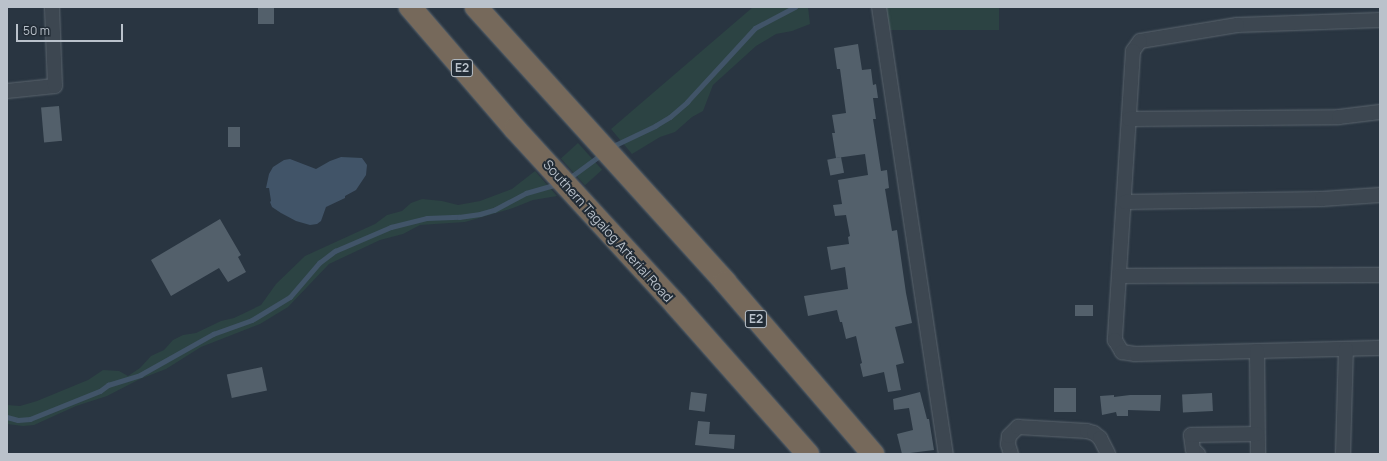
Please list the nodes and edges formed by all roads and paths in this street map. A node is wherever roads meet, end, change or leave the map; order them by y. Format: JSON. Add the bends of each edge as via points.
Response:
{"nodes":[{"id":1,"x":52,"y":7,"type":"edge"},
{"id":2,"x":410,"y":7,"type":"edge"},
{"id":3,"x":476,"y":7,"type":"edge"},
{"id":4,"x":879,"y":7,"type":"edge"},
{"id":5,"x":1380,"y":20,"type":"edge"},
{"id":6,"x":7,"y":91,"type":"edge"},
{"id":7,"x":1380,"y":112,"type":"edge"},
{"id":8,"x":1129,"y":119,"type":"junction"},
{"id":9,"x":1380,"y":195,"type":"edge"},
{"id":10,"x":1124,"y":202,"type":"junction"},
{"id":11,"x":1380,"y":275,"type":"edge"},
{"id":12,"x":1119,"y":276,"type":"junction"},
{"id":13,"x":1380,"y":348,"type":"edge"},
{"id":14,"x":1346,"y":349,"type":"junction"},
{"id":15,"x":1257,"y":351,"type":"junction"},
{"id":16,"x":1257,"y":434,"type":"junction"},
{"id":17,"x":866,"y":446,"type":"edge"},
{"id":18,"x":808,"y":454,"type":"edge"},
{"id":19,"x":946,"y":454,"type":"edge"},
{"id":20,"x":1010,"y":454,"type":"edge"},
{"id":21,"x":1108,"y":454,"type":"edge"},
{"id":22,"x":1198,"y":454,"type":"edge"},
{"id":23,"x":1258,"y":454,"type":"edge"},
{"id":24,"x":1344,"y":454,"type":"edge"}],
"edges":[{"from":1,"to":6,"type":"street","via":[[55,86]]},
{"from":2,"to":18,"type":"highway","name":"Southern Tagalog Arterial Road","number":"E2","via":[[515,129]]},
{"from":3,"to":17,"type":"highway","number":"E2","via":[[651,200]]},
{"from":4,"to":19,"type":"street"},
{"from":5,"to":8,"type":"street","via":[[1237,25],[1140,41],[1133,51]]},
{"from":7,"to":8,"type":"street","via":[[1339,118]]},
{"from":8,"to":10,"type":"street"},
{"from":9,"to":10,"type":"street","via":[[1322,199]]},
{"from":10,"to":12,"type":"street"},
{"from":11,"to":12,"type":"street"},
{"from":12,"to":15,"type":"street","via":[[1114,340],[1122,352],[1135,354]]},
{"from":13,"to":14,"type":"street"},
{"from":14,"to":15,"type":"street"},
{"from":14,"to":24,"type":"street"},
{"from":15,"to":16,"type":"street"},
{"from":16,"to":22,"type":"street","via":[[1191,435],[1193,450]]},
{"from":16,"to":23,"type":"street"},
{"from":20,"to":21,"type":"street","via":[[1010,436],[1018,428],[1087,431],[1100,438]]}]}
